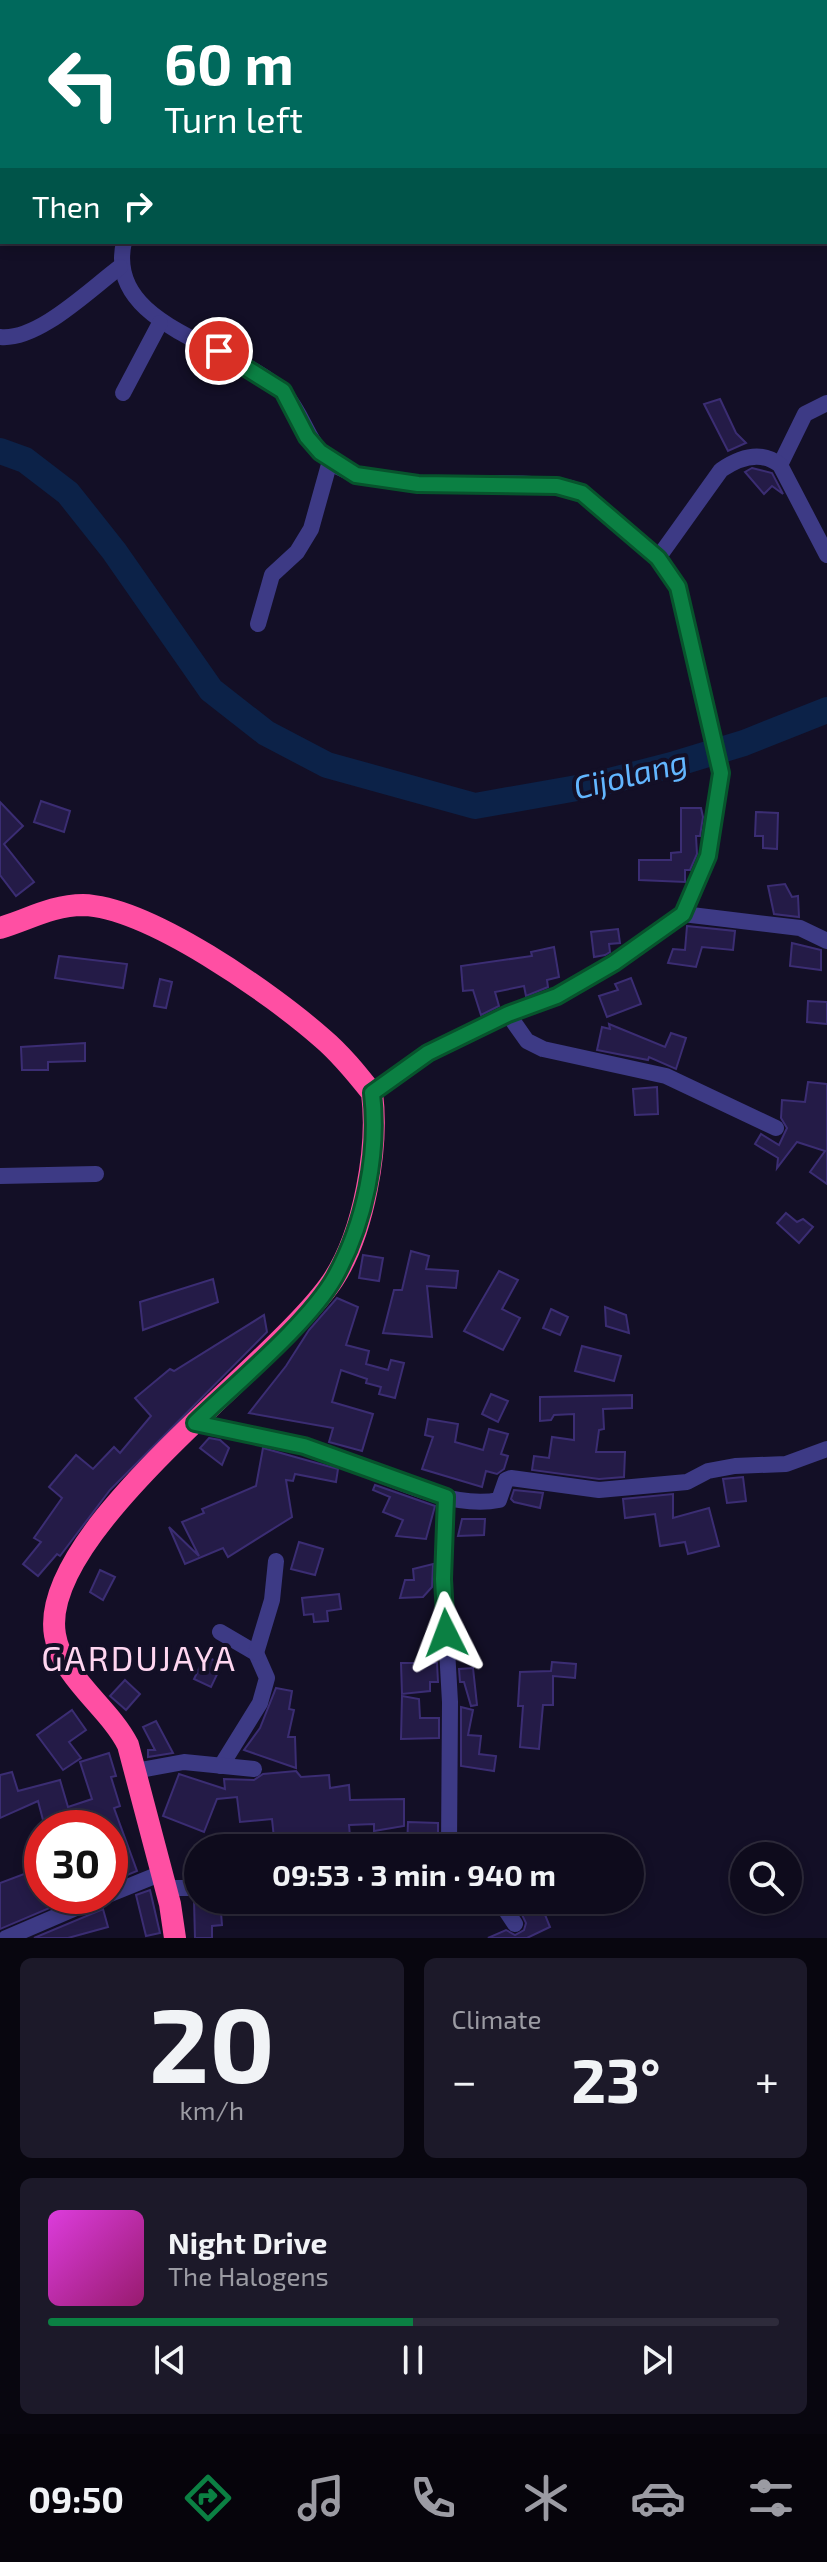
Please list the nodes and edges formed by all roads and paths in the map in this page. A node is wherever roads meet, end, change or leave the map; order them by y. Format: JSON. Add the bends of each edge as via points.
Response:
{"nodes":[{"id":1,"x":124,"y":244,"type":"edge"},
{"id":2,"x":120,"y":267,"type":"junction"},
{"id":3,"x":160,"y":323,"type":"junction"},
{"id":4,"x":0,"y":337,"type":"edge"},
{"id":5,"x":123,"y":393,"type":"dead end"},
{"id":6,"x":827,"y":403,"type":"edge"},
{"id":7,"x":330,"y":461,"type":"junction"},
{"id":8,"x":780,"y":465,"type":"junction"},
{"id":9,"x":827,"y":555,"type":"edge"},
{"id":10,"x":658,"y":558,"type":"junction"},
{"id":11,"x":258,"y":624,"type":"dead end"},
{"id":12,"x":683,"y":914,"type":"junction"},
{"id":13,"x":0,"y":928,"type":"edge"},
{"id":14,"x":827,"y":941,"type":"edge"},
{"id":15,"x":508,"y":1014,"type":"junction"},
{"id":16,"x":372,"y":1093,"type":"junction"},
{"id":17,"x":776,"y":1128,"type":"dead end"},
{"id":18,"x":96,"y":1174,"type":"dead end"},
{"id":19,"x":0,"y":1176,"type":"edge"},
{"id":20,"x":195,"y":1423,"type":"junction"},
{"id":21,"x":827,"y":1449,"type":"edge"},
{"id":22,"x":446,"y":1497,"type":"junction"},
{"id":23,"x":276,"y":1561,"type":"dead end"},
{"id":24,"x":220,"y":1632,"type":"dead end"},
{"id":25,"x":256,"y":1653,"type":"junction"},
{"id":26,"x":221,"y":1766,"type":"junction"},
{"id":27,"x":254,"y":1769,"type":"dead end"},
{"id":28,"x":135,"y":1771,"type":"junction"},
{"id":29,"x":449,"y":1834,"type":"edge"},
{"id":30,"x":164,"y":1881,"type":"junction"},
{"id":31,"x":184,"y":1885,"type":"edge"},
{"id":32,"x":128,"y":1890,"type":"edge"},
{"id":33,"x":62,"y":1914,"type":"edge"},
{"id":34,"x":508,"y":1914,"type":"edge"},
{"id":35,"x":515,"y":1924,"type":"dead end"},
{"id":36,"x":6,"y":1938,"type":"edge"},
{"id":37,"x":175,"y":1938,"type":"edge"}],
"edges":[{"from":1,"to":2,"type":"street"},
{"from":2,"to":3,"type":"street"},
{"from":2,"to":4,"type":"street","via":[[39,329],[16,339]]},
{"from":3,"to":5,"type":"street"},
{"from":3,"to":7,"type":"street","via":[[241,361],[283,391],[307,437]]},
{"from":6,"to":8,"type":"street","via":[[805,414]]},
{"from":7,"to":10,"type":"street","via":[[356,475],[418,484],[571,488]]},
{"from":7,"to":11,"type":"street","via":[[311,529],[297,552],[272,575]]},
{"from":8,"to":9,"type":"street"},
{"from":8,"to":10,"type":"street","via":[[756,455],[721,470]]},
{"from":10,"to":12,"type":"street","via":[[678,587],[721,773],[708,856]]},
{"from":12,"to":14,"type":"street","via":[[800,928]]},
{"from":12,"to":15,"type":"street","via":[[557,996]]},
{"from":13,"to":16,"type":"highway","via":[[59,907],[82,905],[107,908],[159,929],[252,984],[311,1029]]},
{"from":15,"to":16,"type":"street","via":[[428,1053]]},
{"from":15,"to":17,"type":"street","via":[[527,1041],[543,1049],[666,1076]]},
{"from":16,"to":20,"type":"highway","via":[[374,1148],[365,1199],[335,1277],[309,1311]]},
{"from":18,"to":19,"type":"street"},
{"from":20,"to":22,"type":"street","via":[[304,1446]]},
{"from":20,"to":28,"type":"highway","via":[[81,1549],[62,1581],[56,1608],[55,1634],[62,1657],[118,1725]]},
{"from":21,"to":22,"type":"street","via":[[786,1464],[708,1471],[687,1482],[599,1490],[511,1478],[499,1500]]},
{"from":22,"to":29,"type":"street"},
{"from":23,"to":25,"type":"street","via":[[272,1600]]},
{"from":24,"to":25,"type":"street"},
{"from":25,"to":26,"type":"street","via":[[265,1668],[263,1696]]},
{"from":26,"to":27,"type":"street"},
{"from":26,"to":28,"type":"street","via":[[184,1762]]},
{"from":28,"to":30,"type":"highway"},
{"from":30,"to":31,"type":"street"},
{"from":30,"to":32,"type":"street"},
{"from":30,"to":37,"type":"highway"},
{"from":33,"to":36,"type":"street"},
{"from":34,"to":35,"type":"street"}]}
